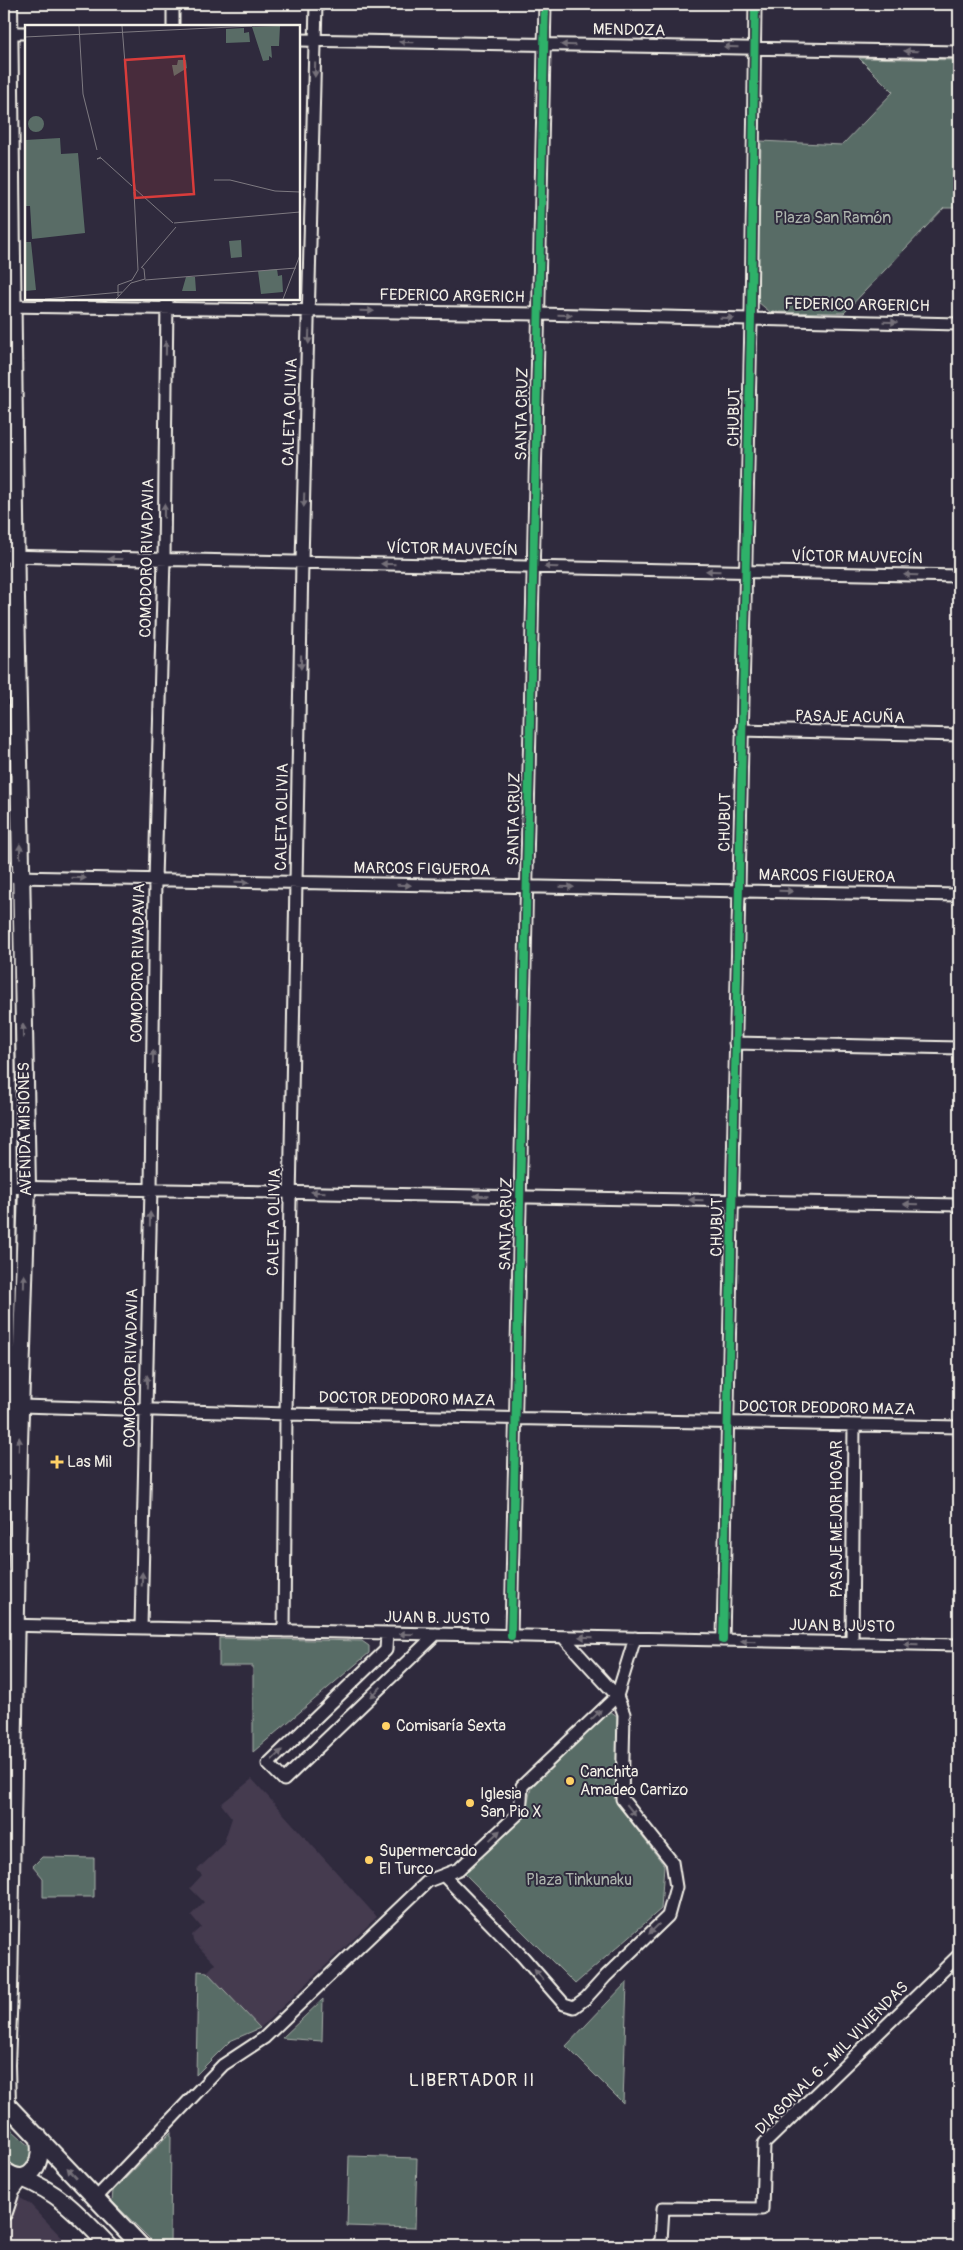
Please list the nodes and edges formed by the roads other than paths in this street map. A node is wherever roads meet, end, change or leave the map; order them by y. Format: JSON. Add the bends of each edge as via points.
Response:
{"nodes":[{"id":1,"x":9,"y":4,"type":"edge"},
{"id":2,"x":173,"y":4,"type":"edge"},
{"id":3,"x":316,"y":4,"type":"edge"},
{"id":4,"x":545,"y":4,"type":"edge"},
{"id":5,"x":755,"y":4,"type":"edge"},
{"id":6,"x":173,"y":25,"type":"edge"},
{"id":7,"x":13,"y":33,"type":"edge"},
{"id":8,"x":300,"y":40,"type":"edge"},
{"id":9,"x":315,"y":40,"type":"junction"},
{"id":10,"x":544,"y":45,"type":"junction"},
{"id":11,"x":754,"y":48,"type":"junction"},
{"id":12,"x":959,"y":52,"type":"edge"},
{"id":13,"x":167,"y":303,"type":"edge"},
{"id":14,"x":8,"y":306,"type":"edge"},
{"id":15,"x":310,"y":310,"type":"junction"},
{"id":16,"x":538,"y":314,"type":"junction"},
{"id":17,"x":751,"y":319,"type":"junction"},
{"id":18,"x":959,"y":324,"type":"edge"},
{"id":19,"x":10,"y":557,"type":"edge"},
{"id":20,"x":164,"y":560,"type":"junction"},
{"id":21,"x":302,"y":562,"type":"junction"},
{"id":22,"x":532,"y":567,"type":"junction"},
{"id":23,"x":744,"y":571,"type":"junction"},
{"id":24,"x":959,"y":576,"type":"edge"},
{"id":25,"x":741,"y":730,"type":"junction"},
{"id":26,"x":959,"y":735,"type":"edge"},
{"id":27,"x":4,"y":868,"type":"edge"},
{"id":28,"x":9,"y":877,"type":"edge"},
{"id":29,"x":155,"y":880,"type":"junction"},
{"id":30,"x":297,"y":883,"type":"junction"},
{"id":31,"x":527,"y":887,"type":"junction"},
{"id":32,"x":738,"y":890,"type":"junction"},
{"id":33,"x":959,"y":895,"type":"edge"},
{"id":34,"x":735,"y":1043,"type":"junction"},
{"id":35,"x":959,"y":1048,"type":"edge"},
{"id":36,"x":6,"y":1187,"type":"edge"},
{"id":37,"x":26,"y":1187,"type":"junction"},
{"id":38,"x":151,"y":1188,"type":"junction"},
{"id":39,"x":291,"y":1191,"type":"junction"},
{"id":40,"x":520,"y":1197,"type":"junction"},
{"id":41,"x":731,"y":1200,"type":"junction"},
{"id":42,"x":959,"y":1205,"type":"edge"},
{"id":43,"x":10,"y":1408,"type":"edge"},
{"id":44,"x":147,"y":1410,"type":"junction"},
{"id":45,"x":286,"y":1414,"type":"junction"},
{"id":46,"x":515,"y":1417,"type":"junction"},
{"id":47,"x":727,"y":1422,"type":"junction"},
{"id":48,"x":854,"y":1425,"type":"junction"},
{"id":49,"x":959,"y":1427,"type":"edge"},
{"id":50,"x":4,"y":1502,"type":"edge"},
{"id":51,"x":10,"y":1625,"type":"edge"},
{"id":52,"x":141,"y":1628,"type":"junction"},
{"id":53,"x":284,"y":1631,"type":"junction"},
{"id":54,"x":387,"y":1633,"type":"junction"},
{"id":55,"x":436,"y":1634,"type":"junction"},
{"id":56,"x":511,"y":1636,"type":"junction"},
{"id":57,"x":564,"y":1637,"type":"junction"},
{"id":58,"x":635,"y":1638,"type":"junction"},
{"id":59,"x":723,"y":1640,"type":"junction"},
{"id":60,"x":852,"y":1643,"type":"junction"},
{"id":61,"x":959,"y":1645,"type":"edge"},
{"id":62,"x":617,"y":1696,"type":"junction"},
{"id":63,"x":443,"y":1874,"type":"junction"},
{"id":64,"x":959,"y":1955,"type":"edge"},
{"id":65,"x":6,"y":2101,"type":"edge"},
{"id":66,"x":38,"y":2136,"type":"junction"},
{"id":67,"x":4,"y":2170,"type":"edge"},
{"id":68,"x":22,"y":2178,"type":"junction"},
{"id":69,"x":95,"y":2199,"type":"junction"},
{"id":70,"x":4,"y":2212,"type":"edge"},
{"id":71,"x":109,"y":2246,"type":"edge"},
{"id":72,"x":141,"y":2246,"type":"edge"},
{"id":73,"x":656,"y":2246,"type":"edge"}],
"edges":[{"from":1,"to":7,"type":"main road","name":"AVENIDA MISIONES"},
{"from":2,"to":6,"type":"street"},
{"from":3,"to":9,"type":"street","name":"CALETA OLIVIA"},
{"from":4,"to":10,"type":"street","name":"SANTA CRUZ"},
{"from":5,"to":11,"type":"street","name":"CHUBUT"},
{"from":7,"to":14,"type":"main road","name":"AVENIDA MISIONES"},
{"from":8,"to":9,"type":"street","name":"MENDOZA"},
{"from":10,"to":9,"type":"street","name":"MENDOZA","one_way":true},
{"from":9,"to":15,"type":"street","name":"CALETA OLIVIA","one_way":true},
{"from":11,"to":10,"type":"street","name":"MENDOZA","one_way":true},
{"from":10,"to":16,"type":"street","name":"SANTA CRUZ"},
{"from":12,"to":11,"type":"street","name":"MENDOZA","one_way":true},
{"from":11,"to":17,"type":"street","name":"CHUBUT"},
{"from":13,"to":14,"type":"street","name":"FEDERICO ARGERICH"},
{"from":13,"to":15,"type":"street","name":"FEDERICO ARGERICH"},
{"from":20,"to":13,"type":"street","name":"COMODORO RIVADAVIA","one_way":true},
{"from":14,"to":19,"type":"main road","name":"AVENIDA MISIONES"},
{"from":15,"to":16,"type":"street","name":"FEDERICO ARGERICH","one_way":true},
{"from":15,"to":21,"type":"street","name":"CALETA OLIVIA","one_way":true},
{"from":16,"to":17,"type":"street","name":"FEDERICO ARGERICH","one_way":true},
{"from":16,"to":22,"type":"street","name":"SANTA CRUZ"},
{"from":17,"to":18,"type":"street","name":"FEDERICO ARGERICH","one_way":true},
{"from":17,"to":23,"type":"street","name":"CHUBUT"},
{"from":20,"to":19,"type":"street","name":"VÍCTOR MAUVECÍN","one_way":true},
{"from":28,"to":19,"type":"main road","name":"AVENIDA MISIONES","one_way":true},
{"from":20,"to":21,"type":"street","name":"VÍCTOR MAUVECÍN"},
{"from":20,"to":29,"type":"street","name":"COMODORO RIVADAVIA"},
{"from":22,"to":21,"type":"street","name":"VÍCTOR MAUVECÍN","one_way":true},
{"from":21,"to":30,"type":"street","name":"CALETA OLIVIA","one_way":true},
{"from":23,"to":22,"type":"street","name":"VÍCTOR MAUVECÍN","one_way":true},
{"from":22,"to":31,"type":"street","name":"SANTA CRUZ"},
{"from":24,"to":23,"type":"street","name":"VÍCTOR MAUVECÍN","one_way":true},
{"from":23,"to":25,"type":"street","name":"CHUBUT"},
{"from":25,"to":26,"type":"street","name":"PASAJE ACUÑA"},
{"from":25,"to":32,"type":"street","name":"CHUBUT"},
{"from":27,"to":28,"type":"main road","name":"AVENIDA MISIONES"},
{"from":28,"to":29,"type":"street","name":"MARCOS FIGUEROA","one_way":true},
{"from":28,"to":36,"type":"main road","name":"AVENIDA MISIONES"},
{"from":37,"to":28,"type":"main road","name":"AVENIDA MISIONES","one_way":true},
{"from":29,"to":30,"type":"street","name":"MARCOS FIGUEROA","one_way":true},
{"from":38,"to":29,"type":"street","name":"COMODORO RIVADAVIA","one_way":true},
{"from":30,"to":31,"type":"street","name":"MARCOS FIGUEROA","one_way":true},
{"from":30,"to":39,"type":"street","name":"CALETA OLIVIA"},
{"from":31,"to":32,"type":"street","name":"MARCOS FIGUEROA","one_way":true},
{"from":31,"to":40,"type":"street","name":"SANTA CRUZ"},
{"from":32,"to":33,"type":"street","name":"MARCOS FIGUEROA","one_way":true},
{"from":32,"to":34,"type":"street","name":"CHUBUT"},
{"from":34,"to":35,"type":"street"},
{"from":34,"to":41,"type":"street","name":"CHUBUT"},
{"from":36,"to":37,"type":"street"},
{"from":36,"to":43,"type":"main road","name":"AVENIDA MISIONES"},
{"from":37,"to":38,"type":"street"},
{"from":43,"to":37,"type":"main road","name":"AVENIDA MISIONES","one_way":true},
{"from":38,"to":39,"type":"street"},
{"from":44,"to":38,"type":"street","name":"COMODORO RIVADAVIA","one_way":true},
{"from":40,"to":39,"type":"street","one_way":true},
{"from":39,"to":45,"type":"street","name":"CALETA OLIVIA"},
{"from":41,"to":40,"type":"street","one_way":true},
{"from":40,"to":46,"type":"street","name":"SANTA CRUZ"},
{"from":42,"to":41,"type":"street","one_way":true},
{"from":41,"to":47,"type":"street","name":"CHUBUT"},
{"from":43,"to":44,"type":"street","name":"DOCTOR DEODORO MAZA"},
{"from":43,"to":50,"type":"main road","name":"AVENIDA MISIONES"},
{"from":51,"to":43,"type":"main road","name":"AVENIDA MISIONES","one_way":true},
{"from":44,"to":45,"type":"street","name":"DOCTOR DEODORO MAZA"},
{"from":52,"to":44,"type":"street","name":"COMODORO RIVADAVIA","one_way":true},
{"from":45,"to":46,"type":"street","name":"DOCTOR DEODORO MAZA"},
{"from":45,"to":53,"type":"street","name":"CALETA OLIVIA"},
{"from":46,"to":47,"type":"street","name":"DOCTOR DEODORO MAZA"},
{"from":46,"to":56,"type":"street","name":"SANTA CRUZ"},
{"from":47,"to":48,"type":"street","name":"DOCTOR DEODORO MAZA"},
{"from":47,"to":59,"type":"street","name":"CHUBUT"},
{"from":48,"to":49,"type":"street","name":"DOCTOR DEODORO MAZA"},
{"from":48,"to":60,"type":"street","name":"PASAJE MEJOR HOGAR"},
{"from":51,"to":52,"type":"street","name":"JUAN B. JUSTO"},
{"from":51,"to":65,"type":"main road","name":"AVENIDA MISIONES"},
{"from":52,"to":53,"type":"street","name":"JUAN B. JUSTO"},
{"from":53,"to":54,"type":"street","name":"JUAN B. JUSTO"},
{"from":55,"to":54,"type":"street","name":"JUAN B. JUSTO","one_way":true},
{"from":55,"to":54,"type":"street","one_way":true,"via":[[284,1780],[268,1764],[386,1650]]},
{"from":55,"to":56,"type":"street","name":"JUAN B. JUSTO"},
{"from":56,"to":57,"type":"street","name":"JUAN B. JUSTO"},
{"from":58,"to":57,"type":"street","name":"JUAN B. JUSTO","one_way":true},
{"from":57,"to":62,"type":"street"},
{"from":58,"to":59,"type":"street","name":"JUAN B. JUSTO"},
{"from":58,"to":62,"type":"street"},
{"from":60,"to":59,"type":"street","name":"JUAN B. JUSTO","one_way":true},
{"from":61,"to":60,"type":"street","name":"JUAN B. JUSTO","one_way":true},
{"from":63,"to":62,"type":"street","one_way":true,"via":[[459,1869],[520,1812],[522,1786]]},
{"from":62,"to":63,"type":"street","one_way":true,"via":[[624,1714],[622,1799],[672,1862],[676,1887],[668,1916],[574,2007],[564,2004]]},
{"from":63,"to":69,"type":"street","via":[[428,1881],[264,2038],[224,2064]]},
{"from":64,"to":73,"type":"street","name":"DIAGONAL 6 - MIL VIVIENDAS","via":[[764,2144],[762,2209],[663,2208],[661,2242]]},
{"from":65,"to":66,"type":"main road"},
{"from":66,"to":68,"type":"main road","via":[[40,2159],[34,2169]]},
{"from":69,"to":66,"type":"main road","one_way":true},
{"from":67,"to":68,"type":"main road"},
{"from":68,"to":70,"type":"main road","via":[[11,2191]]},
{"from":68,"to":71,"type":"main road","via":[[66,2202]]},
{"from":69,"to":72,"type":"main road"}]}
